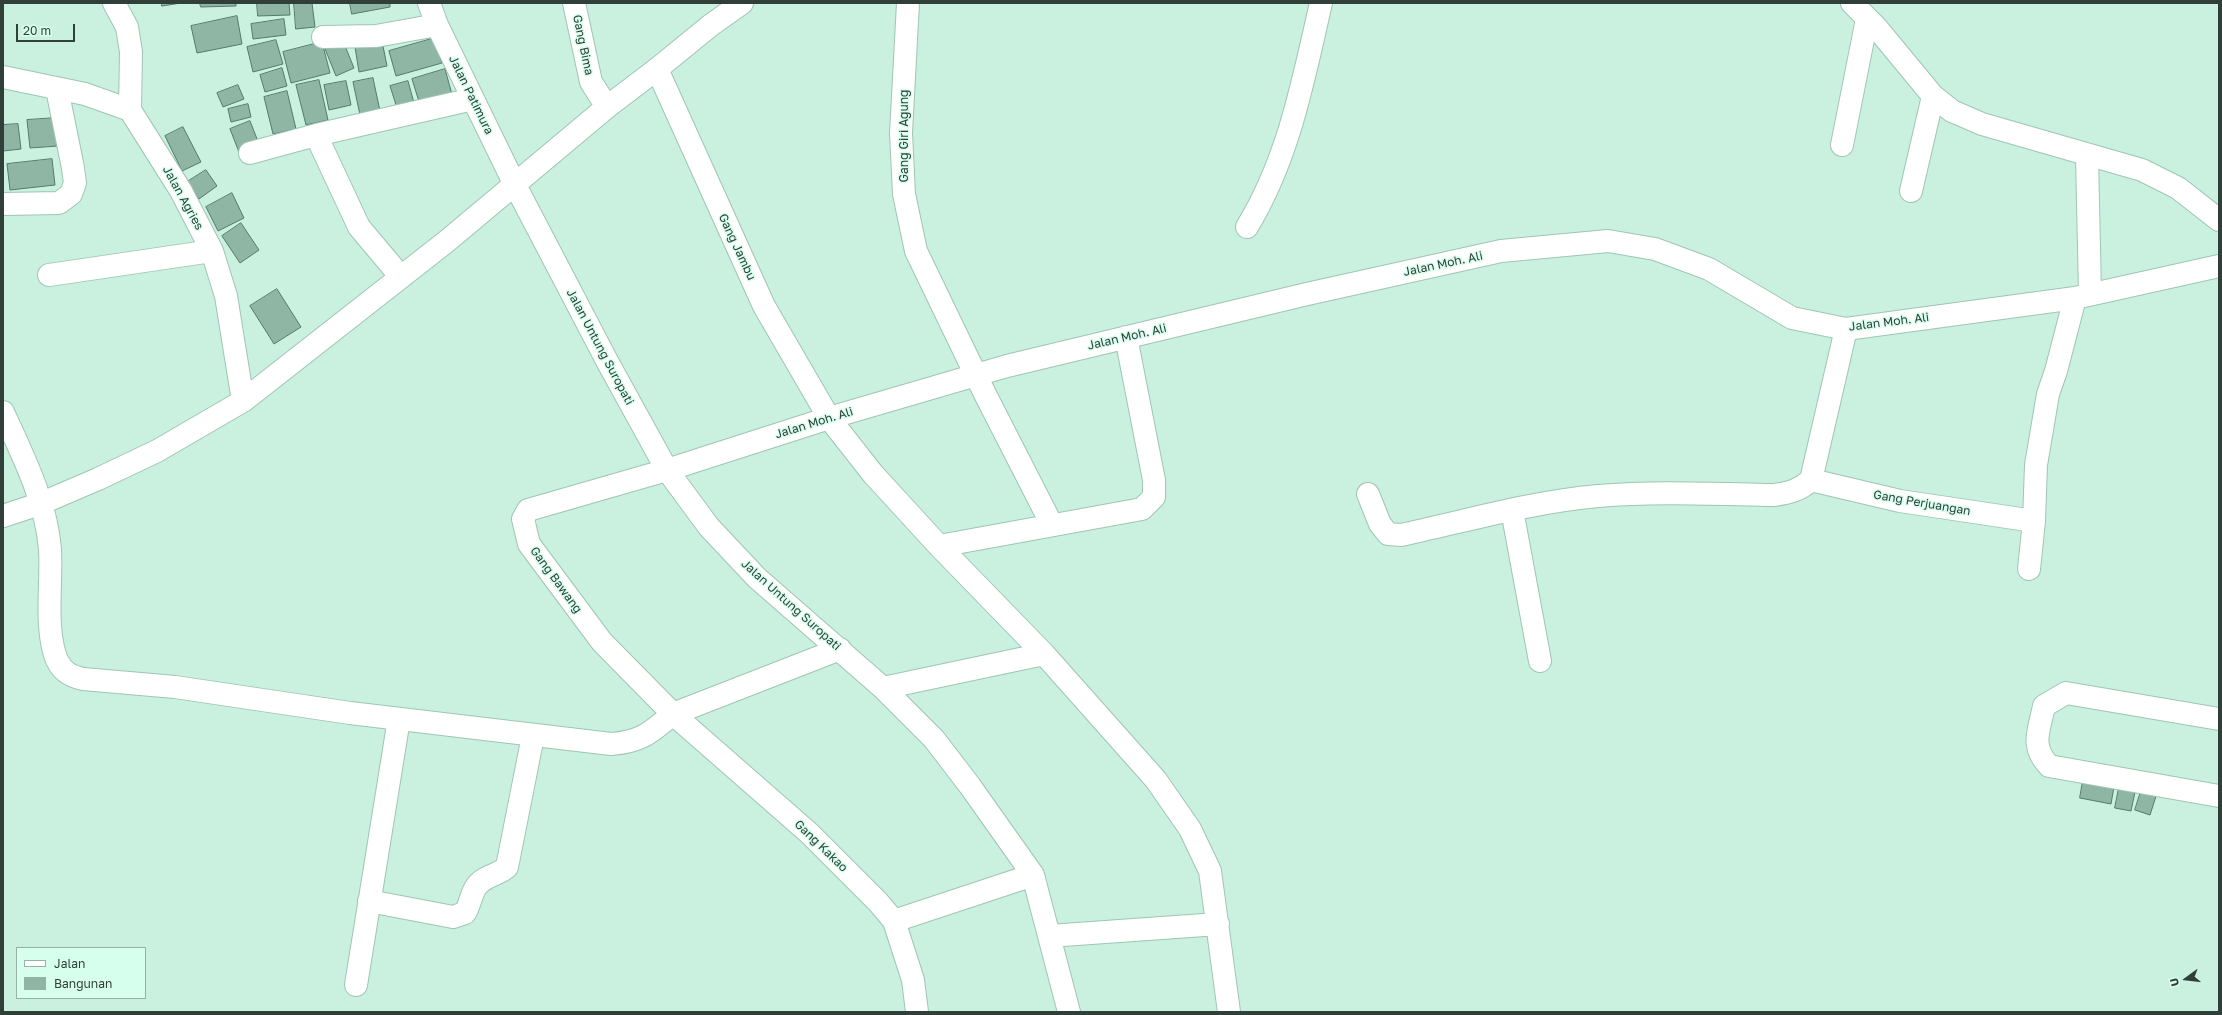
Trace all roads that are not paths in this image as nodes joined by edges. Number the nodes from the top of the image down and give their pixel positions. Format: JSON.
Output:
{"nodes":[{"id":1,"x":114,"y":3,"type":"edge"},
{"id":2,"x":429,"y":3,"type":"edge"},
{"id":3,"x":574,"y":3,"type":"edge"},
{"id":4,"x":742,"y":3,"type":"edge"},
{"id":5,"x":908,"y":3,"type":"edge"},
{"id":6,"x":1320,"y":3,"type":"edge"},
{"id":7,"x":1852,"y":3,"type":"edge"},
{"id":8,"x":1868,"y":19,"type":"junction"},
{"id":9,"x":437,"y":25,"type":"junction"},
{"id":10,"x":323,"y":37,"type":"dead end"},
{"id":11,"x":657,"y":69,"type":"junction"},
{"id":12,"x":3,"y":77,"type":"edge"},
{"id":13,"x":57,"y":88,"type":"junction"},
{"id":14,"x":1933,"y":96,"type":"junction"},
{"id":15,"x":473,"y":99,"type":"junction"},
{"id":16,"x":607,"y":107,"type":"junction"},
{"id":17,"x":130,"y":110,"type":"junction"},
{"id":18,"x":316,"y":135,"type":"junction"},
{"id":19,"x":1842,"y":144,"type":"dead end"},
{"id":20,"x":250,"y":153,"type":"dead end"},
{"id":21,"x":2087,"y":154,"type":"junction"},
{"id":22,"x":515,"y":185,"type":"junction"},
{"id":23,"x":1911,"y":192,"type":"dead end"},
{"id":24,"x":3,"y":204,"type":"edge"},
{"id":25,"x":2219,"y":220,"type":"edge"},
{"id":26,"x":1247,"y":227,"type":"dead end"},
{"id":27,"x":212,"y":251,"type":"junction"},
{"id":28,"x":2219,"y":266,"type":"edge"},
{"id":29,"x":49,"y":275,"type":"dead end"},
{"id":30,"x":401,"y":278,"type":"junction"},
{"id":31,"x":2082,"y":296,"type":"junction"},
{"id":32,"x":1846,"y":329,"type":"junction"},
{"id":33,"x":1126,"y":337,"type":"junction"},
{"id":34,"x":977,"y":375,"type":"junction"},
{"id":35,"x":243,"y":401,"type":"junction"},
{"id":36,"x":3,"y":412,"type":"edge"},
{"id":37,"x":829,"y":418,"type":"junction"},
{"id":38,"x":8,"y":431,"type":"edge"},
{"id":39,"x":667,"y":470,"type":"junction"},
{"id":40,"x":1811,"y":480,"type":"junction"},
{"id":41,"x":1368,"y":494,"type":"dead end"},
{"id":42,"x":42,"y":503,"type":"junction"},
{"id":43,"x":1512,"y":510,"type":"junction"},
{"id":44,"x":3,"y":516,"type":"edge"},
{"id":45,"x":2034,"y":521,"type":"junction"},
{"id":46,"x":1052,"y":525,"type":"junction"},
{"id":47,"x":939,"y":546,"type":"junction"},
{"id":48,"x":2029,"y":569,"type":"dead end"},
{"id":49,"x":840,"y":649,"type":"junction"},
{"id":50,"x":1044,"y":654,"type":"junction"},
{"id":51,"x":1540,"y":661,"type":"dead end"},
{"id":52,"x":883,"y":688,"type":"junction"},
{"id":53,"x":673,"y":714,"type":"junction"},
{"id":54,"x":399,"y":719,"type":"junction"},
{"id":55,"x":2219,"y":719,"type":"edge"},
{"id":56,"x":533,"y":736,"type":"junction"},
{"id":57,"x":2219,"y":796,"type":"edge"},
{"id":58,"x":1033,"y":875,"type":"junction"},
{"id":59,"x":369,"y":901,"type":"junction"},
{"id":60,"x":894,"y":921,"type":"junction"},
{"id":61,"x":1218,"y":924,"type":"junction"},
{"id":62,"x":1049,"y":936,"type":"junction"},
{"id":63,"x":356,"y":985,"type":"dead end"},
{"id":64,"x":917,"y":1012,"type":"edge"},
{"id":65,"x":1069,"y":1012,"type":"edge"},
{"id":66,"x":1229,"y":1012,"type":"edge"}],
"edges":[{"from":1,"to":17,"type":"street"},
{"from":2,"to":9,"type":"street","name":"Jalan Patimura"},
{"from":3,"to":16,"type":"street","name":"Gang Bima"},
{"from":4,"to":11,"type":"street"},
{"from":5,"to":34,"type":"street","name":"Gang Giri Agung"},
{"from":6,"to":26,"type":"street"},
{"from":7,"to":8,"type":"street"},
{"from":8,"to":14,"type":"street"},
{"from":8,"to":19,"type":"street"},
{"from":9,"to":10,"type":"street"},
{"from":9,"to":15,"type":"street","name":"Jalan Patimura"},
{"from":11,"to":16,"type":"street"},
{"from":11,"to":37,"type":"street","name":"Gang Jambu"},
{"from":12,"to":13,"type":"street"},
{"from":13,"to":17,"type":"street"},
{"from":13,"to":24,"type":"street"},
{"from":14,"to":21,"type":"street"},
{"from":14,"to":23,"type":"street"},
{"from":15,"to":18,"type":"street"},
{"from":15,"to":22,"type":"street","name":"Jalan Patimura"},
{"from":16,"to":22,"type":"street"},
{"from":17,"to":27,"type":"street","name":"Jalan Agries"},
{"from":18,"to":20,"type":"street"},
{"from":18,"to":30,"type":"street"},
{"from":21,"to":25,"type":"street"},
{"from":21,"to":31,"type":"street"},
{"from":22,"to":30,"type":"street"},
{"from":22,"to":39,"type":"street","name":"Jalan Untung Suropati"},
{"from":27,"to":29,"type":"street"},
{"from":27,"to":35,"type":"street","name":"Jalan Agries"},
{"from":28,"to":31,"type":"street","name":"Jalan Moh. Ali"},
{"from":30,"to":35,"type":"street"},
{"from":31,"to":32,"type":"street","name":"Jalan Moh. Ali"},
{"from":31,"to":45,"type":"street"},
{"from":32,"to":33,"type":"street","name":"Jalan Moh. Ali"},
{"from":32,"to":40,"type":"street"},
{"from":33,"to":34,"type":"street","name":"Jalan Moh. Ali"},
{"from":33,"to":46,"type":"street"},
{"from":34,"to":37,"type":"street","name":"Jalan Moh. Ali"},
{"from":34,"to":46,"type":"street","name":"Gang Giri Agung"},
{"from":35,"to":42,"type":"street"},
{"from":36,"to":38,"type":"street"},
{"from":37,"to":39,"type":"street","name":"Jalan Moh. Ali"},
{"from":37,"to":47,"type":"street","name":"Gang Jambu"},
{"from":38,"to":42,"type":"street"},
{"from":39,"to":49,"type":"street","name":"Jalan Untung Suropati"},
{"from":39,"to":53,"type":"street","name":"Gang Bawang"},
{"from":40,"to":43,"type":"street"},
{"from":40,"to":45,"type":"street","name":"Gang Perjuangan"},
{"from":41,"to":43,"type":"street"},
{"from":42,"to":44,"type":"street"},
{"from":42,"to":54,"type":"street"},
{"from":43,"to":51,"type":"street"},
{"from":45,"to":48,"type":"street"},
{"from":46,"to":47,"type":"street"},
{"from":47,"to":50,"type":"street","name":"Gang Jambu"},
{"from":49,"to":52,"type":"street","name":"Jalan Untung Suropati"},
{"from":49,"to":53,"type":"street"},
{"from":50,"to":52,"type":"street"},
{"from":50,"to":61,"type":"street","name":"Gang Jambu"},
{"from":52,"to":58,"type":"street","name":"Jalan Untung Suropati"},
{"from":53,"to":56,"type":"street"},
{"from":53,"to":60,"type":"street","name":"Gang Kakao"},
{"from":54,"to":56,"type":"street"},
{"from":54,"to":59,"type":"street"},
{"from":55,"to":57,"type":"street"},
{"from":56,"to":59,"type":"street"},
{"from":58,"to":60,"type":"street"},
{"from":58,"to":62,"type":"street","name":"Jalan Untung Suropati"},
{"from":59,"to":63,"type":"street"},
{"from":60,"to":64,"type":"street","name":"Gang Kakao"},
{"from":61,"to":62,"type":"street"},
{"from":61,"to":66,"type":"street","name":"Gang Jambu"},
{"from":62,"to":65,"type":"street","name":"Jalan Untung Suropati"}]}
